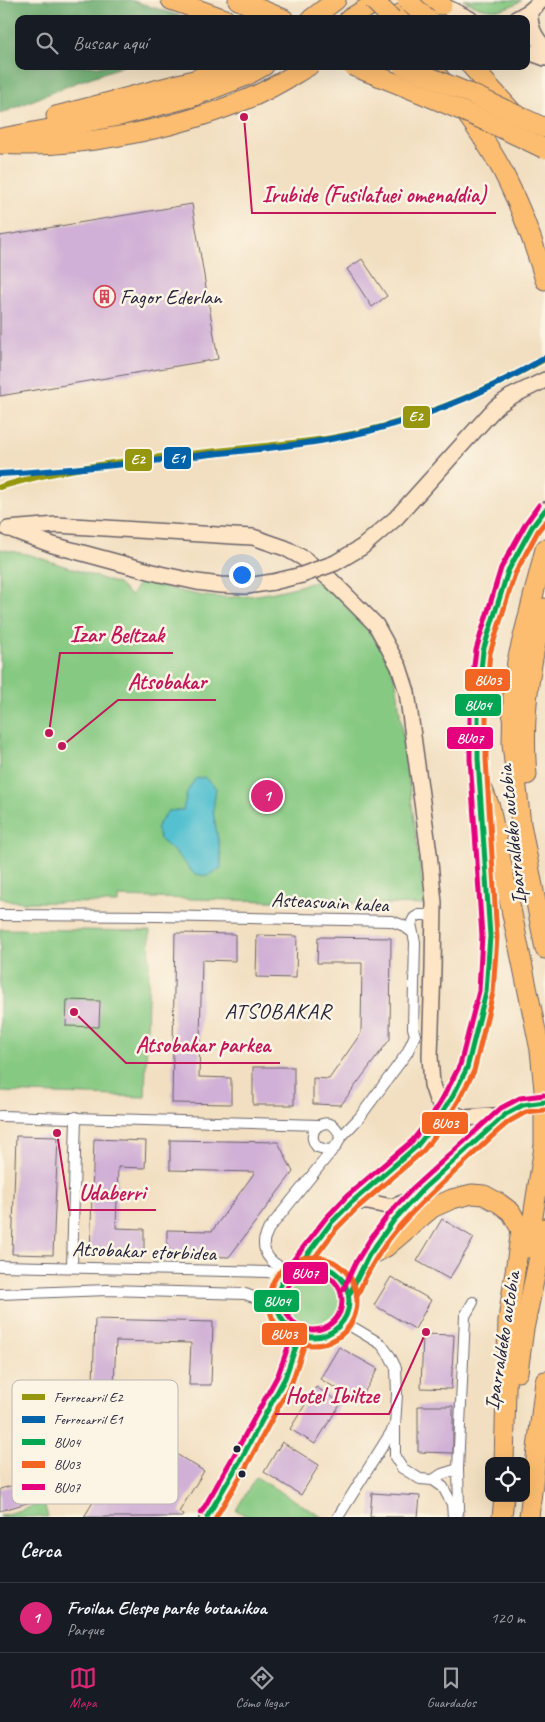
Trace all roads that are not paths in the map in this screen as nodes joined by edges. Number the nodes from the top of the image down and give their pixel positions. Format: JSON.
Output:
{"nodes":[{"id":1,"x":172,"y":0,"type":"edge"},
{"id":2,"x":238,"y":0,"type":"edge"},
{"id":3,"x":336,"y":0,"type":"edge"},
{"id":4,"x":348,"y":0,"type":"edge"},
{"id":5,"x":373,"y":0,"type":"edge"},
{"id":6,"x":380,"y":0,"type":"edge"},
{"id":7,"x":407,"y":0,"type":"edge"},
{"id":8,"x":542,"y":0,"type":"edge"},
{"id":9,"x":440,"y":2,"type":"edge"},
{"id":10,"x":530,"y":11,"type":"junction"},
{"id":11,"x":213,"y":15,"type":"edge"},
{"id":12,"x":274,"y":15,"type":"edge"},
{"id":13,"x":316,"y":15,"type":"edge"},
{"id":14,"x":327,"y":15,"type":"edge"},
{"id":15,"x":356,"y":15,"type":"edge"},
{"id":16,"x":388,"y":15,"type":"edge"},
{"id":17,"x":399,"y":15,"type":"edge"},
{"id":18,"x":423,"y":15,"type":"edge"},
{"id":19,"x":463,"y":15,"type":"edge"},
{"id":20,"x":523,"y":15,"type":"edge"},
{"id":21,"x":545,"y":48,"type":"edge"},
{"id":22,"x":530,"y":52,"type":"edge"},
{"id":23,"x":545,"y":58,"type":"edge"},
{"id":24,"x":218,"y":70,"type":"edge"},
{"id":25,"x":256,"y":70,"type":"edge"},
{"id":26,"x":303,"y":70,"type":"edge"},
{"id":27,"x":362,"y":70,"type":"edge"},
{"id":28,"x":413,"y":70,"type":"edge"},
{"id":29,"x":434,"y":70,"type":"edge"},
{"id":30,"x":475,"y":70,"type":"edge"},
{"id":31,"x":545,"y":128,"type":"edge"},
{"id":32,"x":0,"y":136,"type":"edge"},
{"id":33,"x":0,"y":144,"type":"edge"},
{"id":34,"x":545,"y":149,"type":"edge"},
{"id":35,"x":545,"y":155,"type":"edge"},
{"id":36,"x":545,"y":280,"type":"edge"},
{"id":37,"x":545,"y":380,"type":"edge"},
{"id":38,"x":545,"y":510,"type":"edge"},
{"id":39,"x":3,"y":532,"type":"edge"},
{"id":40,"x":545,"y":550,"type":"edge"},
{"id":41,"x":545,"y":608,"type":"edge"},
{"id":42,"x":479,"y":780,"type":"junction"},
{"id":43,"x":0,"y":915,"type":"edge"},
{"id":44,"x":434,"y":919,"type":"junction"},
{"id":45,"x":412,"y":932,"type":"junction"},
{"id":46,"x":545,"y":940,"type":"edge"},
{"id":47,"x":545,"y":950,"type":"edge"},
{"id":48,"x":432,"y":1032,"type":"junction"},
{"id":49,"x":415,"y":1035,"type":"junction"},
{"id":50,"x":545,"y":1102,"type":"edge"},
{"id":51,"x":506,"y":1115,"type":"junction"},
{"id":52,"x":0,"y":1116,"type":"edge"},
{"id":53,"x":76,"y":1117,"type":"junction"},
{"id":54,"x":357,"y":1120,"type":"junction"},
{"id":55,"x":320,"y":1125,"type":"junction"},
{"id":56,"x":336,"y":1126,"type":"junction"},
{"id":57,"x":340,"y":1138,"type":"junction"},
{"id":58,"x":335,"y":1148,"type":"junction"},
{"id":59,"x":544,"y":1148,"type":"edge"},
{"id":60,"x":412,"y":1199,"type":"junction"},
{"id":61,"x":352,"y":1202,"type":"junction"},
{"id":62,"x":545,"y":1228,"type":"edge"},
{"id":63,"x":366,"y":1258,"type":"junction"},
{"id":64,"x":0,"y":1266,"type":"edge"},
{"id":65,"x":72,"y":1268,"type":"junction"},
{"id":66,"x":291,"y":1273,"type":"junction"},
{"id":67,"x":350,"y":1293,"type":"junction"},
{"id":68,"x":0,"y":1294,"type":"edge"},
{"id":69,"x":473,"y":1302,"type":"dead end"},
{"id":70,"x":277,"y":1305,"type":"junction"},
{"id":71,"x":344,"y":1322,"type":"junction"},
{"id":72,"x":300,"y":1335,"type":"junction"},
{"id":73,"x":508,"y":1371,"type":"junction"},
{"id":74,"x":545,"y":1381,"type":"edge"},
{"id":75,"x":395,"y":1426,"type":"junction"},
{"id":76,"x":505,"y":1457,"type":"edge"},
{"id":77,"x":506,"y":1457,"type":"edge"},
{"id":78,"x":458,"y":1469,"type":"junction"},
{"id":79,"x":433,"y":1480,"type":"junction"},
{"id":80,"x":503,"y":1502,"type":"edge"},
{"id":81,"x":207,"y":1517,"type":"edge"},
{"id":82,"x":338,"y":1517,"type":"edge"},
{"id":83,"x":453,"y":1517,"type":"edge"},
{"id":84,"x":457,"y":1517,"type":"edge"},
{"id":85,"x":502,"y":1517,"type":"edge"},
{"id":86,"x":528,"y":1517,"type":"edge"}],
"edges":[{"from":1,"to":11,"type":"highway"},
{"from":2,"to":12,"type":"highway"},
{"from":3,"to":13,"type":"highway"},
{"from":4,"to":14,"type":"highway"},
{"from":5,"to":16,"type":"highway","bridge":true},
{"from":6,"to":15,"type":"highway"},
{"from":7,"to":18,"type":"highway","bridge":true},
{"from":8,"to":10,"type":"street"},
{"from":9,"to":17,"type":"highway"},
{"from":9,"to":19,"type":"street"},
{"from":10,"to":20,"type":"street"},
{"from":10,"to":21,"type":"street"},
{"from":22,"to":23,"type":"street"},
{"from":24,"to":32,"type":"highway"},
{"from":25,"to":32,"type":"highway"},
{"from":26,"to":33,"type":"highway"},
{"from":27,"to":34,"type":"highway","bridge":true},
{"from":28,"to":31,"type":"highway","bridge":true},
{"from":29,"to":36,"type":"highway"},
{"from":30,"to":35,"type":"highway"},
{"from":37,"to":39,"type":"street","bridge":true},
{"from":38,"to":42,"type":"street"},
{"from":39,"to":44,"type":"street"},
{"from":40,"to":47,"type":"highway"},
{"from":41,"to":46,"type":"highway","name":"Iparraldeko autobia"},
{"from":42,"to":59,"type":"highway","bridge":true},
{"from":42,"to":61,"type":"street","bridge":true},
{"from":43,"to":45,"type":"street","name":"Asteasuain kalea"},
{"from":44,"to":45,"type":"street"},
{"from":44,"to":48,"type":"street"},
{"from":45,"to":49,"type":"street","name":"Asteasuain kalea"},
{"from":48,"to":49,"type":"street"},
{"from":48,"to":51,"type":"street"},
{"from":49,"to":54,"type":"street"},
{"from":50,"to":51,"type":"street"},
{"from":51,"to":60,"type":"street"},
{"from":52,"to":53,"type":"street"},
{"from":53,"to":55,"type":"street"},
{"from":53,"to":65,"type":"street"},
{"from":54,"to":56,"type":"street"},
{"from":54,"to":57,"type":"street"},
{"from":55,"to":56,"type":"street"},
{"from":55,"to":58,"type":"street"},
{"from":56,"to":57,"type":"street"},
{"from":57,"to":58,"type":"street"},
{"from":58,"to":66,"type":"street"},
{"from":59,"to":73,"type":"highway"},
{"from":60,"to":61,"type":"street"},
{"from":60,"to":63,"type":"street"},
{"from":61,"to":66,"type":"street"},
{"from":62,"to":77,"type":"highway","name":"Iparraldeko autobia"},
{"from":63,"to":67,"type":"street"},
{"from":63,"to":73,"type":"highway"},
{"from":64,"to":65,"type":"street","name":"Atsobakar etorbidea"},
{"from":65,"to":66,"type":"street","name":"Atsobakar etorbidea"},
{"from":66,"to":67,"type":"street"},
{"from":66,"to":70,"type":"street"},
{"from":67,"to":71,"type":"street"},
{"from":68,"to":70,"type":"street","name":"Atsobakar etorbidea"},
{"from":69,"to":78,"type":"street"},
{"from":70,"to":72,"type":"street"},
{"from":71,"to":72,"type":"street"},
{"from":71,"to":75,"type":"street"},
{"from":72,"to":81,"type":"street"},
{"from":73,"to":76,"type":"highway"},
{"from":74,"to":86,"type":"highway"},
{"from":75,"to":79,"type":"street"},
{"from":75,"to":82,"type":"street"},
{"from":78,"to":79,"type":"street"},
{"from":78,"to":84,"type":"street"},
{"from":79,"to":83,"type":"street"},
{"from":80,"to":85,"type":"highway"}]}
